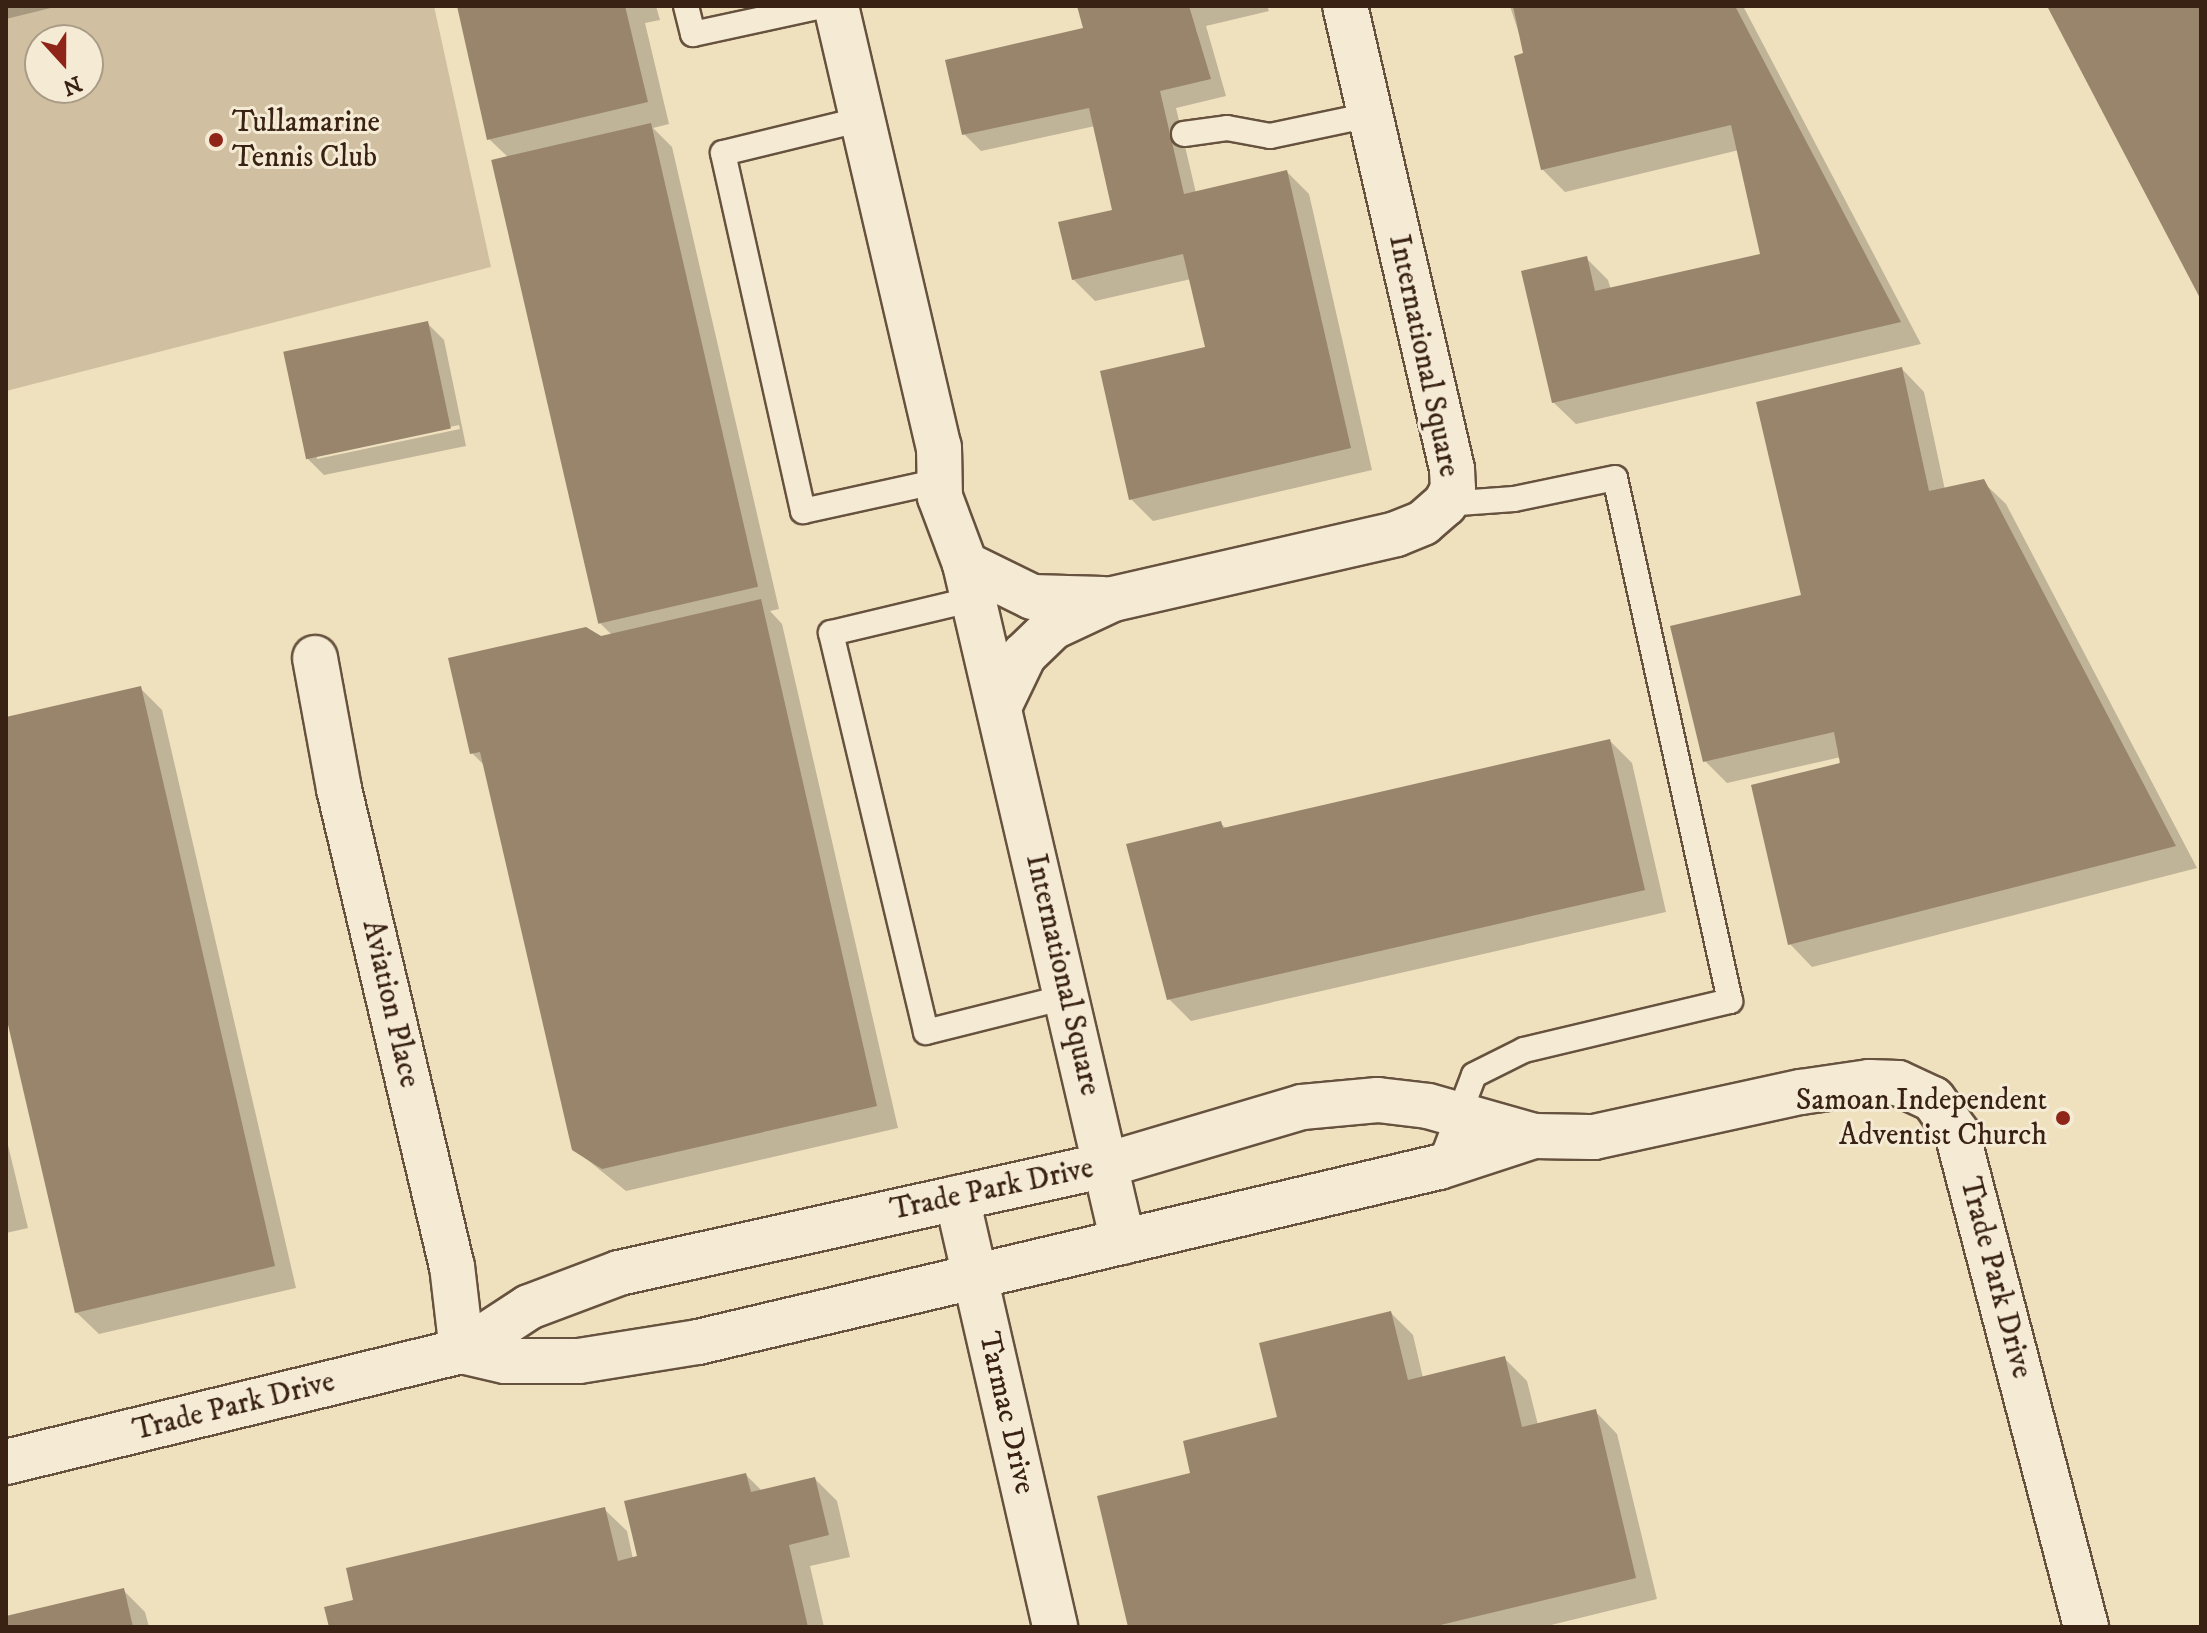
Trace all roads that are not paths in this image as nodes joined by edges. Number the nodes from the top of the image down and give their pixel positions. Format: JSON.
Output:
{"nodes":[{"id":1,"x":686,"y":6,"type":"edge"},
{"id":2,"x":835,"y":6,"type":"edge"},
{"id":3,"x":1345,"y":6,"type":"edge"},
{"id":4,"x":1370,"y":115,"type":"junction"},
{"id":5,"x":863,"y":119,"type":"junction"},
{"id":6,"x":1184,"y":134,"type":"dead end"},
{"id":7,"x":940,"y":481,"type":"junction"},
{"id":8,"x":1445,"y":504,"type":"junction"},
{"id":9,"x":969,"y":581,"type":"junction"},
{"id":10,"x":1113,"y":599,"type":"junction"},
{"id":11,"x":315,"y":658,"type":"dead end"},
{"id":12,"x":999,"y":707,"type":"junction"},
{"id":13,"x":1069,"y":996,"type":"junction"},
{"id":14,"x":1459,"y":1116,"type":"junction"},
{"id":15,"x":1534,"y":1136,"type":"junction"},
{"id":16,"x":1106,"y":1165,"type":"junction"},
{"id":17,"x":1439,"y":1167,"type":"junction"},
{"id":18,"x":957,"y":1198,"type":"junction"},
{"id":19,"x":1123,"y":1242,"type":"junction"},
{"id":20,"x":975,"y":1278,"type":"junction"},
{"id":21,"x":462,"y":1351,"type":"junction"},
{"id":22,"x":6,"y":1462,"type":"edge"},
{"id":23,"x":1055,"y":1627,"type":"edge"},
{"id":24,"x":2086,"y":1627,"type":"edge"}],
"edges":[{"from":1,"to":2,"type":"lane"},
{"from":2,"to":5,"type":"street","name":"International Square"},
{"from":3,"to":4,"type":"street","name":"International Square"},
{"from":4,"to":6,"type":"lane"},
{"from":4,"to":8,"type":"street","name":"International Square"},
{"from":5,"to":7,"type":"street","name":"International Square"},
{"from":5,"to":7,"type":"lane"},
{"from":7,"to":9,"type":"street","name":"International Square"},
{"from":8,"to":10,"type":"street","name":"International Square"},
{"from":8,"to":14,"type":"lane"},
{"from":9,"to":10,"type":"street","name":"International Square"},
{"from":9,"to":12,"type":"street","name":"International Square"},
{"from":9,"to":13,"type":"lane"},
{"from":10,"to":12,"type":"street","name":"International Square"},
{"from":11,"to":21,"type":"street","name":"Aviation Place"},
{"from":12,"to":13,"type":"street","name":"International Square"},
{"from":13,"to":16,"type":"street","name":"International Square"},
{"from":14,"to":15,"type":"street","name":"Trade Park Drive"},
{"from":14,"to":16,"type":"street","name":"Trade Park Drive"},
{"from":14,"to":17,"type":"lane"},
{"from":15,"to":17,"type":"street","name":"Trade Park Drive"},
{"from":15,"to":24,"type":"street","name":"Trade Park Drive"},
{"from":16,"to":18,"type":"street","name":"Trade Park Drive"},
{"from":16,"to":19,"type":"street","name":"International Square"},
{"from":17,"to":19,"type":"street","name":"Trade Park Drive"},
{"from":18,"to":20,"type":"street","name":"Tarmac Drive"},
{"from":18,"to":21,"type":"street","name":"Trade Park Drive"},
{"from":19,"to":20,"type":"street","name":"Trade Park Drive"},
{"from":20,"to":21,"type":"street","name":"Trade Park Drive"},
{"from":20,"to":23,"type":"street","name":"Tarmac Drive"},
{"from":21,"to":22,"type":"street","name":"Trade Park Drive"}]}
